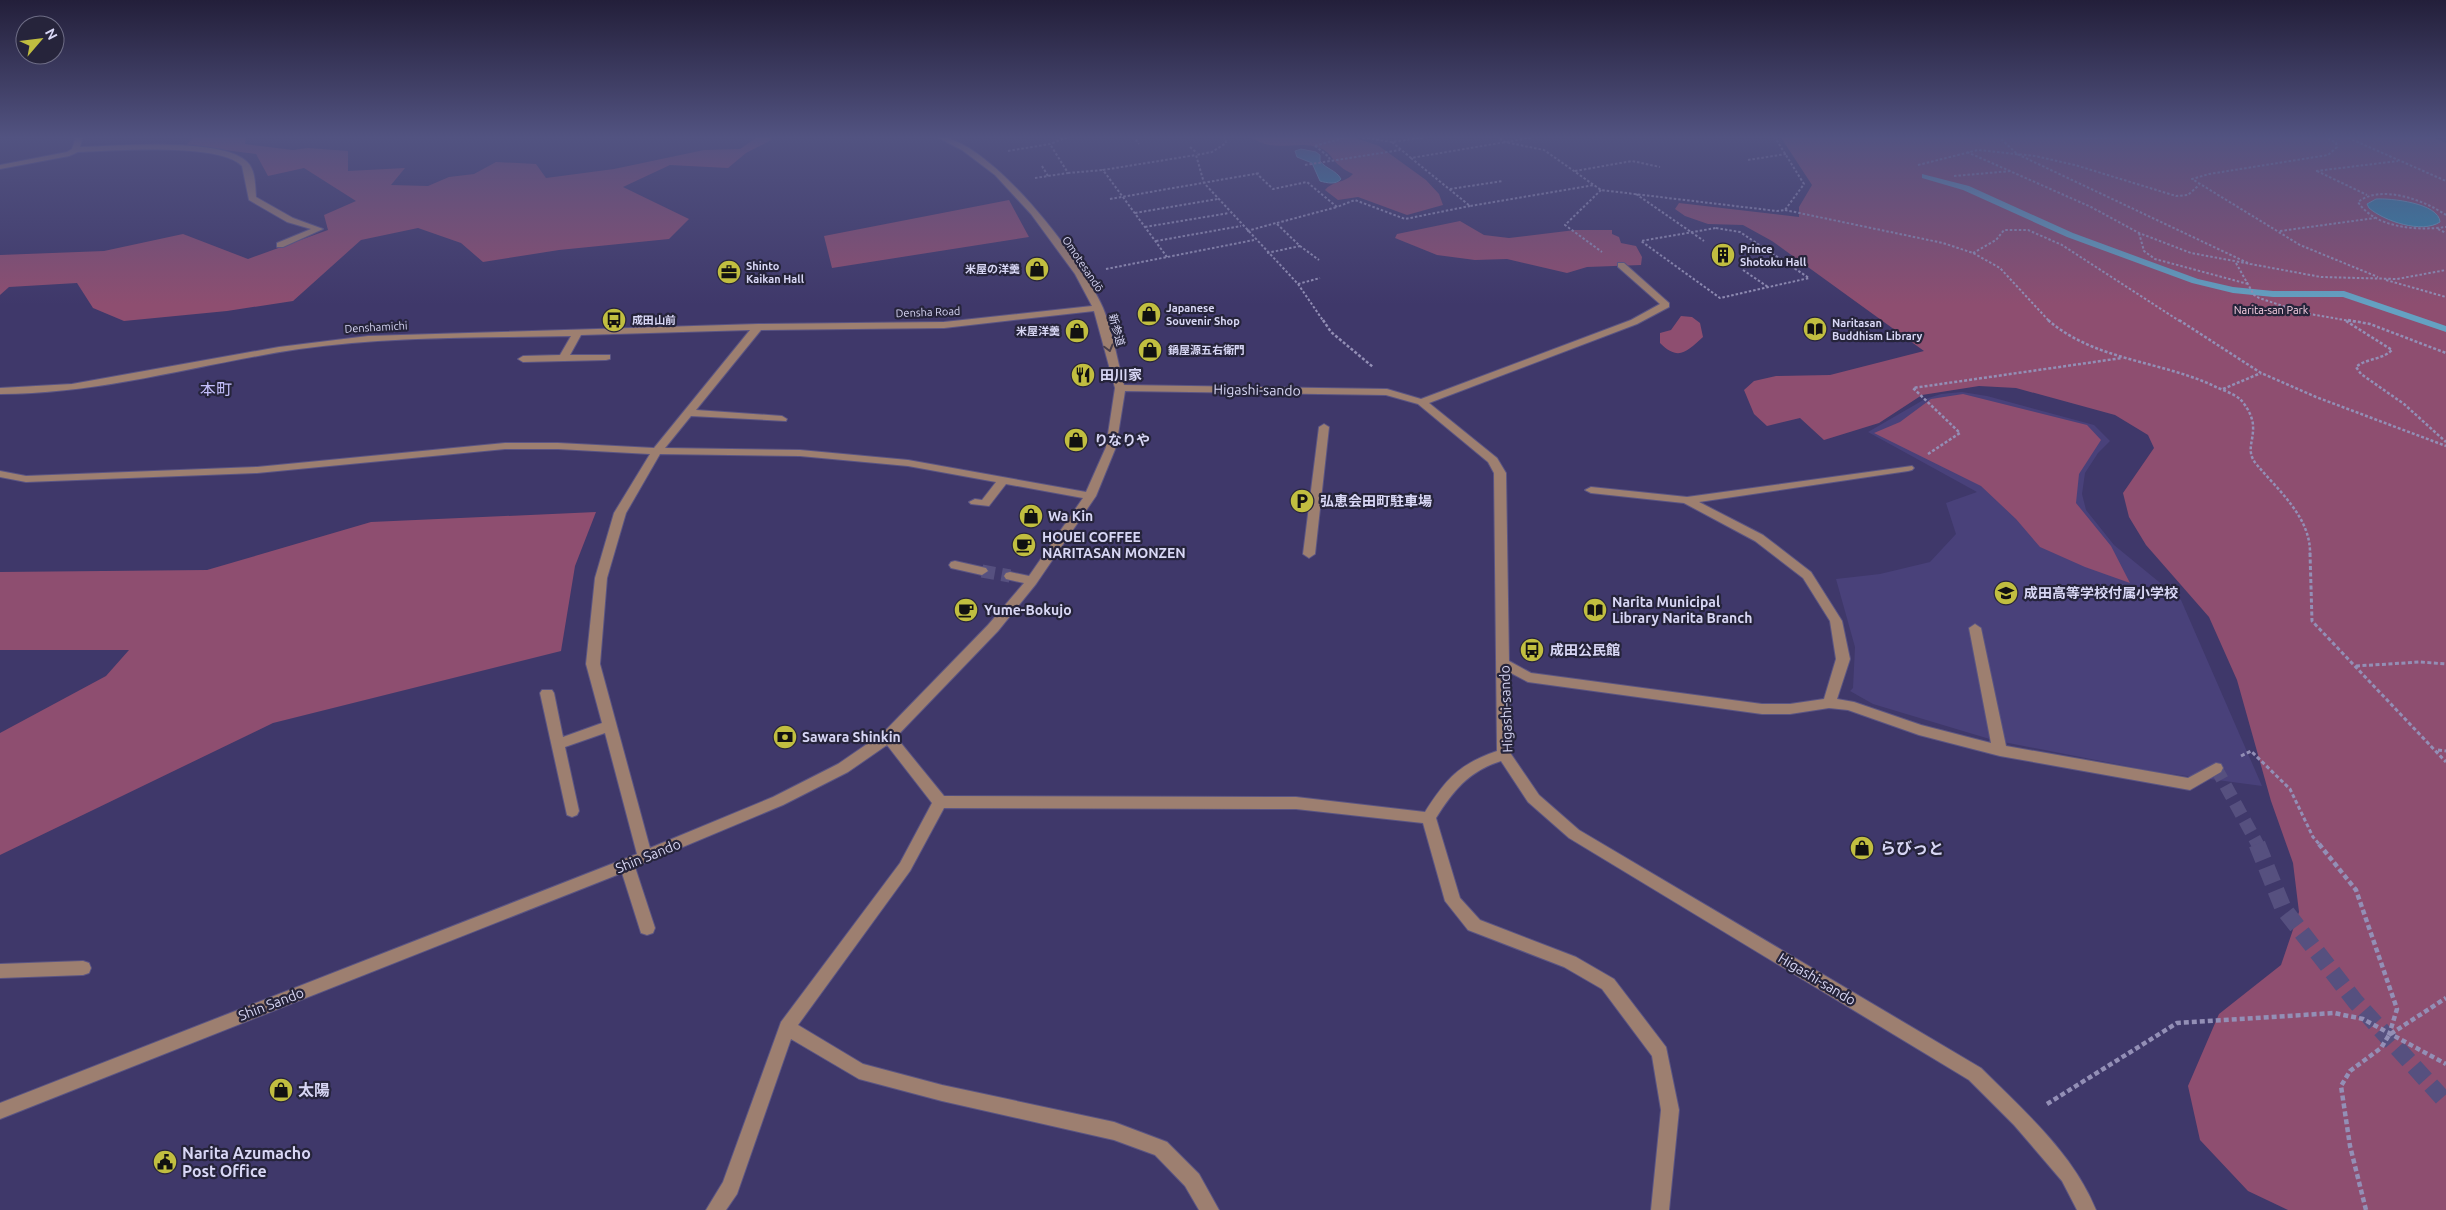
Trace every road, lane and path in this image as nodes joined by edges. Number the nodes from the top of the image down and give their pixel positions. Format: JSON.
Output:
{"nodes":[{"id":1,"x":251,"y":192,"type":"edge"},
{"id":2,"x":1017,"y":192,"type":"edge"},
{"id":3,"x":1119,"y":192,"type":"edge"},
{"id":4,"x":1149,"y":192,"type":"edge"},
{"id":5,"x":1212,"y":192,"type":"edge"},
{"id":6,"x":1321,"y":192,"type":"edge"},
{"id":7,"x":1454,"y":192,"type":"edge"},
{"id":8,"x":1551,"y":192,"type":"edge"},
{"id":9,"x":1598,"y":192,"type":"edge"},
{"id":10,"x":1623,"y":192,"type":"edge"},
{"id":11,"x":1798,"y":192,"type":"edge"},
{"id":12,"x":2059,"y":192,"type":"edge"},
{"id":13,"x":2099,"y":192,"type":"edge"},
{"id":14,"x":2164,"y":192,"type":"edge"},
{"id":15,"x":2191,"y":192,"type":"edge"},
{"id":16,"x":2212,"y":192,"type":"edge"},
{"id":17,"x":2361,"y":192,"type":"edge"},
{"id":18,"x":1636,"y":194,"type":"junction"},
{"id":19,"x":2368,"y":196,"type":"junction"},
{"id":20,"x":1122,"y":197,"type":"junction"},
{"id":21,"x":1110,"y":199,"type":"dead end"},
{"id":22,"x":1218,"y":199,"type":"junction"},
{"id":23,"x":1337,"y":206,"type":"junction"},
{"id":24,"x":1470,"y":206,"type":"junction"},
{"id":25,"x":1786,"y":210,"type":"junction"},
{"id":26,"x":1230,"y":212,"type":"junction"},
{"id":27,"x":1135,"y":214,"type":"junction"},
{"id":28,"x":2446,"y":215,"type":"edge"},
{"id":29,"x":2376,"y":218,"type":"junction"},
{"id":30,"x":1276,"y":223,"type":"junction"},
{"id":31,"x":1242,"y":226,"type":"junction"},
{"id":32,"x":1145,"y":227,"type":"junction"},
{"id":33,"x":2446,"y":227,"type":"edge"},
{"id":34,"x":2438,"y":229,"type":"junction"},
{"id":35,"x":1247,"y":230,"type":"junction"},
{"id":36,"x":1690,"y":232,"type":"junction"},
{"id":37,"x":2139,"y":232,"type":"junction"},
{"id":38,"x":2279,"y":232,"type":"junction"},
{"id":39,"x":2446,"y":233,"type":"edge"},
{"id":40,"x":1255,"y":239,"type":"junction"},
{"id":41,"x":1156,"y":241,"type":"junction"},
{"id":42,"x":1704,"y":241,"type":"dead end"},
{"id":43,"x":280,"y":245,"type":"dead end"},
{"id":44,"x":1300,"y":246,"type":"junction"},
{"id":45,"x":1267,"y":253,"type":"junction"},
{"id":46,"x":1973,"y":253,"type":"junction"},
{"id":47,"x":1167,"y":257,"type":"junction"},
{"id":48,"x":1319,"y":260,"type":"dead end"},
{"id":49,"x":2236,"y":263,"type":"junction"},
{"id":50,"x":1620,"y":265,"type":"joint"},
{"id":51,"x":2258,"y":267,"type":"junction"},
{"id":52,"x":1743,"y":270,"type":"dead end"},
{"id":53,"x":2446,"y":270,"type":"edge"},
{"id":54,"x":1078,"y":274,"type":"junction"},
{"id":55,"x":1320,"y":278,"type":"dead end"},
{"id":56,"x":2382,"y":278,"type":"junction"},
{"id":57,"x":1298,"y":284,"type":"junction"},
{"id":58,"x":2248,"y":284,"type":"junction"},
{"id":59,"x":1768,"y":287,"type":"junction"},
{"id":60,"x":2446,"y":297,"type":"edge"},
{"id":61,"x":1098,"y":308,"type":"junction"},
{"id":62,"x":2344,"y":320,"type":"junction"},
{"id":63,"x":758,"y":327,"type":"junction"},
{"id":64,"x":578,"y":332,"type":"junction"},
{"id":65,"x":2446,"y":353,"type":"edge"},
{"id":66,"x":606,"y":357,"type":"dead end"},
{"id":67,"x":563,"y":358,"type":"junction"},
{"id":68,"x":2123,"y":358,"type":"junction"},
{"id":69,"x":522,"y":359,"type":"dead end"},
{"id":70,"x":2261,"y":373,"type":"junction"},
{"id":71,"x":1120,"y":388,"type":"junction"},
{"id":72,"x":2223,"y":388,"type":"junction"},
{"id":73,"x":0,"y":391,"type":"edge"},
{"id":74,"x":1387,"y":392,"type":"junction"},
{"id":75,"x":1422,"y":402,"type":"junction"},
{"id":76,"x":687,"y":413,"type":"junction"},
{"id":77,"x":782,"y":419,"type":"dead end"},
{"id":78,"x":1324,"y":427,"type":"dead end"},
{"id":79,"x":2446,"y":442,"type":"edge"},
{"id":80,"x":2446,"y":446,"type":"edge"},
{"id":81,"x":657,"y":451,"type":"junction"},
{"id":82,"x":1908,"y":468,"type":"joint"},
{"id":83,"x":0,"y":474,"type":"edge"},
{"id":84,"x":1003,"y":480,"type":"junction"},
{"id":85,"x":1591,"y":490,"type":"dead end"},
{"id":86,"x":1090,"y":496,"type":"junction"},
{"id":87,"x":1687,"y":500,"type":"junction"},
{"id":88,"x":974,"y":502,"type":"dead end"},
{"id":89,"x":1309,"y":554,"type":"dead end"},
{"id":90,"x":955,"y":565,"type":"dead end"},
{"id":91,"x":982,"y":571,"type":"tunnel mouth"},
{"id":92,"x":1010,"y":576,"type":"tunnel mouth"},
{"id":93,"x":1032,"y":581,"type":"junction"},
{"id":94,"x":1975,"y":628,"type":"dead end"},
{"id":95,"x":1505,"y":664,"type":"junction"},
{"id":96,"x":2446,"y":664,"type":"edge"},
{"id":97,"x":2355,"y":666,"type":"junction"},
{"id":98,"x":547,"y":693,"type":"dead end"},
{"id":99,"x":1829,"y":703,"type":"junction"},
{"id":100,"x":610,"y":726,"type":"junction"},
{"id":101,"x":888,"y":737,"type":"junction"},
{"id":102,"x":558,"y":744,"type":"junction"},
{"id":103,"x":2438,"y":750,"type":"junction"},
{"id":104,"x":2000,"y":751,"type":"junction"},
{"id":105,"x":2446,"y":752,"type":"edge"},
{"id":106,"x":1504,"y":754,"type":"junction"},
{"id":107,"x":2446,"y":762,"type":"edge"},
{"id":108,"x":2216,"y":768,"type":"joint"},
{"id":109,"x":940,"y":802,"type":"junction"},
{"id":110,"x":572,"y":811,"type":"dead end"},
{"id":111,"x":1429,"y":818,"type":"junction"},
{"id":112,"x":645,"y":857,"type":"junction"},
{"id":113,"x":626,"y":865,"type":"junction"},
{"id":114,"x":647,"y":928,"type":"dead end"},
{"id":115,"x":83,"y":968,"type":"dead end"},
{"id":116,"x":0,"y":971,"type":"edge"},
{"id":117,"x":2446,"y":998,"type":"edge"},
{"id":118,"x":787,"y":1027,"type":"junction"},
{"id":119,"x":2389,"y":1034,"type":"junction"},
{"id":120,"x":2446,"y":1064,"type":"edge"},
{"id":121,"x":2038,"y":1110,"type":"dead end"},
{"id":122,"x":0,"y":1111,"type":"edge"},
{"id":123,"x":715,"y":1210,"type":"edge"},
{"id":124,"x":1210,"y":1210,"type":"edge"},
{"id":125,"x":1660,"y":1210,"type":"edge"},
{"id":126,"x":2087,"y":1210,"type":"edge"},
{"id":127,"x":2366,"y":1210,"type":"edge"}],
"edges":[{"from":1,"to":43,"type":"street"},
{"from":2,"to":54,"type":"street","name":"Omotesandō"},
{"from":3,"to":20,"type":"path"},
{"from":4,"to":20,"type":"path"},
{"from":5,"to":22,"type":"path"},
{"from":6,"to":23,"type":"path"},
{"from":7,"to":24,"type":"path"},
{"from":8,"to":24,"type":"path"},
{"from":9,"to":50,"type":"path"},
{"from":10,"to":18,"type":"path"},
{"from":11,"to":25,"type":"path"},
{"from":12,"to":37,"type":"path"},
{"from":13,"to":51,"type":"path"},
{"from":14,"to":15,"type":"path"},
{"from":16,"to":38,"type":"path"},
{"from":17,"to":19,"type":"path"},
{"from":18,"to":25,"type":"path"},
{"from":18,"to":36,"type":"path"},
{"from":19,"to":28,"type":"path"},
{"from":19,"to":29,"type":"path"},
{"from":20,"to":21,"type":"path"},
{"from":20,"to":27,"type":"path"},
{"from":22,"to":26,"type":"path"},
{"from":22,"to":27,"type":"path"},
{"from":23,"to":24,"type":"path"},
{"from":23,"to":30,"type":"path"},
{"from":25,"to":46,"type":"path"},
{"from":26,"to":31,"type":"path"},
{"from":26,"to":32,"type":"path"},
{"from":27,"to":32,"type":"path"},
{"from":29,"to":34,"type":"path"},
{"from":29,"to":38,"type":"path"},
{"from":30,"to":35,"type":"path"},
{"from":30,"to":44,"type":"path"},
{"from":31,"to":35,"type":"path"},
{"from":31,"to":41,"type":"path"},
{"from":32,"to":41,"type":"path"},
{"from":33,"to":34,"type":"path"},
{"from":34,"to":39,"type":"path"},
{"from":35,"to":40,"type":"path"},
{"from":36,"to":42,"type":"path"},
{"from":36,"to":59,"type":"path"},
{"from":36,"to":59,"type":"path"},
{"from":37,"to":49,"type":"path"},
{"from":37,"to":58,"type":"path"},
{"from":38,"to":56,"type":"path"},
{"from":40,"to":45,"type":"path"},
{"from":40,"to":47,"type":"path"},
{"from":41,"to":47,"type":"path"},
{"from":44,"to":45,"type":"path"},
{"from":44,"to":48,"type":"path"},
{"from":45,"to":57,"type":"path"},
{"from":46,"to":68,"type":"path"},
{"from":46,"to":70,"type":"path"},
{"from":47,"to":54,"type":"path"},
{"from":49,"to":51,"type":"path"},
{"from":49,"to":58,"type":"path"},
{"from":50,"to":75,"type":"street"},
{"from":51,"to":56,"type":"path"},
{"from":52,"to":59,"type":"path"},
{"from":53,"to":56,"type":"path"},
{"from":54,"to":61,"type":"street","name":"Omotesandō"},
{"from":55,"to":57,"type":"path"},
{"from":56,"to":60,"type":"path"},
{"from":57,"to":74,"type":"path"},
{"from":58,"to":62,"type":"path"},
{"from":61,"to":63,"type":"street","name":"Densha Road"},
{"from":61,"to":71,"type":"street","name":"新参道","one_way":true},
{"from":62,"to":65,"type":"path"},
{"from":62,"to":79,"type":"path"},
{"from":63,"to":64,"type":"street","name":"Denshamichi"},
{"from":63,"to":76,"type":"street"},
{"from":64,"to":67,"type":"street"},
{"from":64,"to":73,"type":"street","name":"Denshamichi"},
{"from":66,"to":67,"type":"street"},
{"from":67,"to":69,"type":"street"},
{"from":68,"to":72,"type":"path"},
{"from":68,"to":82,"type":"path"},
{"from":70,"to":72,"type":"path"},
{"from":70,"to":80,"type":"path"},
{"from":71,"to":74,"type":"street","name":"Higashi-sando"},
{"from":71,"to":86,"type":"street","name":"Shin Sando"},
{"from":72,"to":97,"type":"path"},
{"from":74,"to":75,"type":"street","name":"Higashi-sando"},
{"from":75,"to":95,"type":"street","name":"Higashi-sando"},
{"from":76,"to":77,"type":"street"},
{"from":76,"to":81,"type":"street"},
{"from":78,"to":89,"type":"street"},
{"from":81,"to":83,"type":"street"},
{"from":81,"to":84,"type":"street"},
{"from":81,"to":100,"type":"street"},
{"from":82,"to":87,"type":"street"},
{"from":84,"to":86,"type":"street"},
{"from":84,"to":88,"type":"street"},
{"from":85,"to":87,"type":"street"},
{"from":86,"to":93,"type":"street","name":"Shin Sando"},
{"from":87,"to":99,"type":"street"},
{"from":90,"to":91,"type":"street"},
{"from":92,"to":93,"type":"street"},
{"from":93,"to":101,"type":"street","name":"Shin Sando"},
{"from":94,"to":104,"type":"street"},
{"from":95,"to":99,"type":"street"},
{"from":95,"to":106,"type":"street","name":"Higashi-sando"},
{"from":96,"to":97,"type":"path"},
{"from":97,"to":103,"type":"path"},
{"from":98,"to":102,"type":"street"},
{"from":99,"to":104,"type":"street"},
{"from":100,"to":102,"type":"street"},
{"from":100,"to":112,"type":"street"},
{"from":101,"to":109,"type":"street"},
{"from":101,"to":112,"type":"street","name":"Shin Sando"},
{"from":102,"to":110,"type":"street"},
{"from":103,"to":105,"type":"path"},
{"from":103,"to":107,"type":"path"},
{"from":104,"to":108,"type":"street"},
{"from":106,"to":111,"type":"street"},
{"from":106,"to":126,"type":"street","name":"Higashi-sando"},
{"from":108,"to":119,"type":"path"},
{"from":109,"to":111,"type":"street"},
{"from":109,"to":118,"type":"street"},
{"from":111,"to":125,"type":"street"},
{"from":112,"to":113,"type":"street","name":"Shin Sando"},
{"from":113,"to":114,"type":"street"},
{"from":113,"to":122,"type":"street","name":"Shin Sando"},
{"from":115,"to":116,"type":"street"},
{"from":117,"to":119,"type":"path"},
{"from":118,"to":123,"type":"street"},
{"from":118,"to":124,"type":"street"},
{"from":119,"to":120,"type":"path"},
{"from":119,"to":121,"type":"path"},
{"from":119,"to":127,"type":"path"}]}
